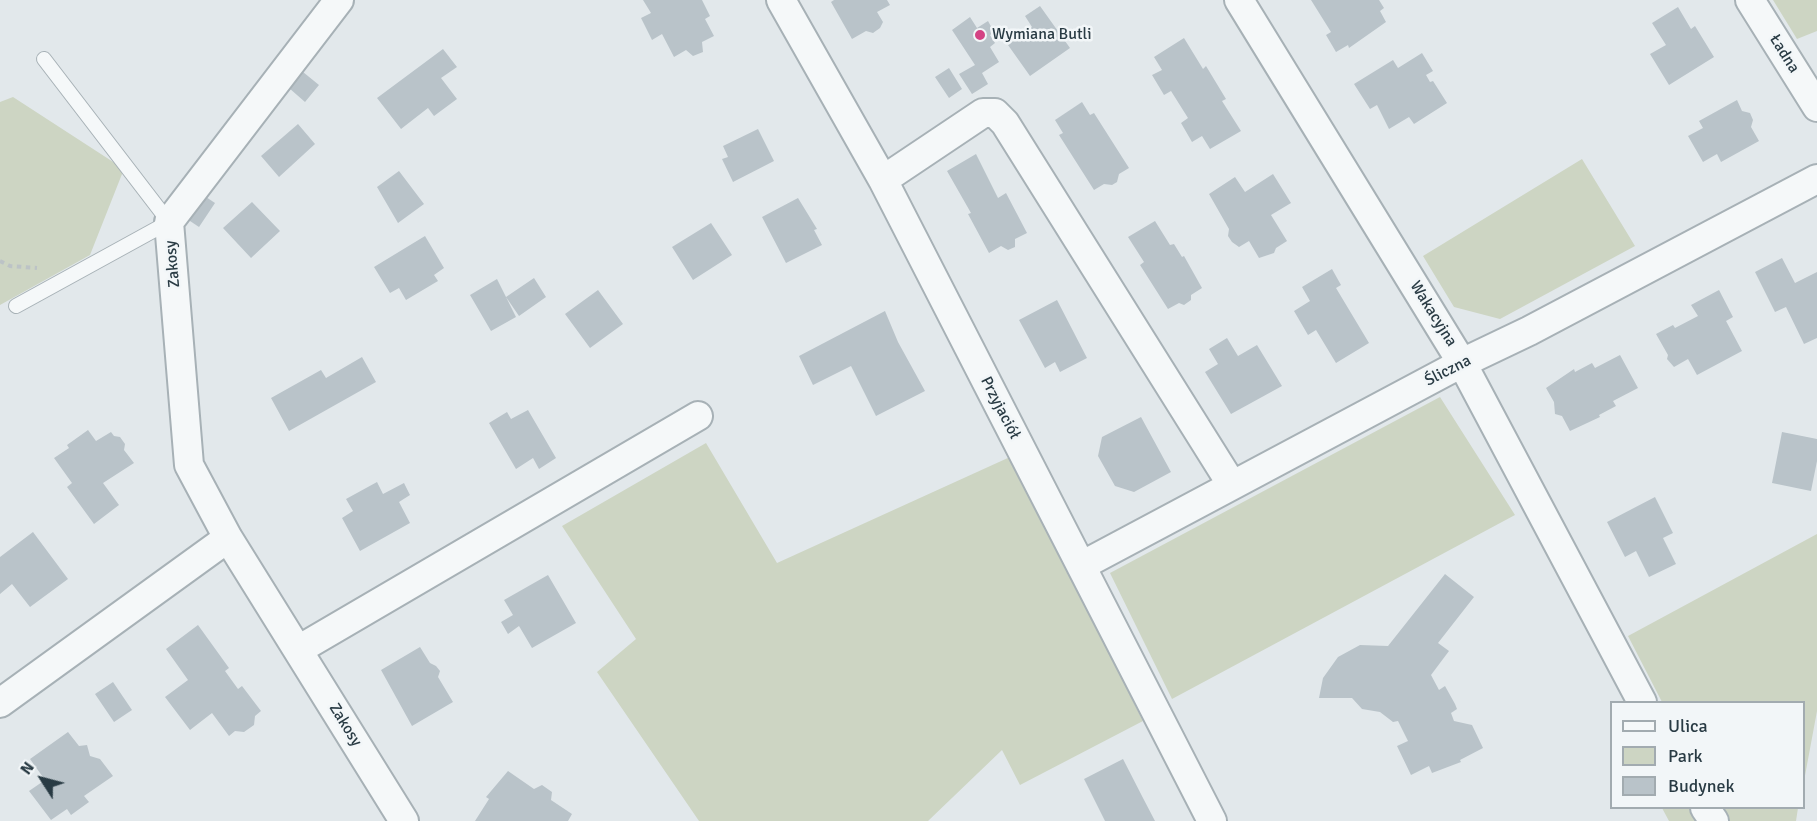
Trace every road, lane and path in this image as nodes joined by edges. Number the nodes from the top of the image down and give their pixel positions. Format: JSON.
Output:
{"nodes":[{"id":1,"x":339,"y":0,"type":"edge"},
{"id":2,"x":782,"y":0,"type":"edge"},
{"id":3,"x":1239,"y":0,"type":"edge"},
{"id":4,"x":1750,"y":0,"type":"edge"},
{"id":5,"x":44,"y":59,"type":"dead end"},
{"id":6,"x":1817,"y":107,"type":"edge"},
{"id":7,"x":1817,"y":179,"type":"edge"},
{"id":8,"x":883,"y":180,"type":"junction"},
{"id":9,"x":170,"y":222,"type":"junction"},
{"id":10,"x":16,"y":306,"type":"dead end"},
{"id":11,"x":1462,"y":363,"type":"junction"},
{"id":12,"x":698,"y":416,"type":"dead end"},
{"id":13,"x":1232,"y":485,"type":"junction"},
{"id":14,"x":228,"y":538,"type":"junction"},
{"id":15,"x":1081,"y":566,"type":"junction"},
{"id":16,"x":298,"y":650,"type":"junction"},
{"id":17,"x":1641,"y":701,"type":"edge"},
{"id":18,"x":0,"y":703,"type":"edge"},
{"id":19,"x":404,"y":821,"type":"edge"},
{"id":20,"x":1212,"y":821,"type":"edge"}],
"edges":[{"from":1,"to":9,"type":"street","name":"Zakosy"},
{"from":2,"to":8,"type":"street","name":"Przyjaciół"},
{"from":3,"to":11,"type":"street","name":"Wakacyjna"},
{"from":4,"to":6,"type":"street","name":"Ładna"},
{"from":5,"to":9,"type":"lane"},
{"from":7,"to":11,"type":"street","name":"Śliczna"},
{"from":8,"to":13,"type":"street"},
{"from":8,"to":15,"type":"street","name":"Przyjaciół"},
{"from":9,"to":10,"type":"lane"},
{"from":9,"to":14,"type":"street","name":"Zakosy"},
{"from":11,"to":13,"type":"street","name":"Śliczna"},
{"from":11,"to":17,"type":"street","name":"Wakacyjna"},
{"from":12,"to":16,"type":"street"},
{"from":13,"to":15,"type":"street","name":"Śliczna"},
{"from":14,"to":16,"type":"street","name":"Zakosy"},
{"from":14,"to":18,"type":"street"},
{"from":15,"to":20,"type":"street","name":"Przyjaciół"},
{"from":16,"to":19,"type":"street","name":"Zakosy"}]}
